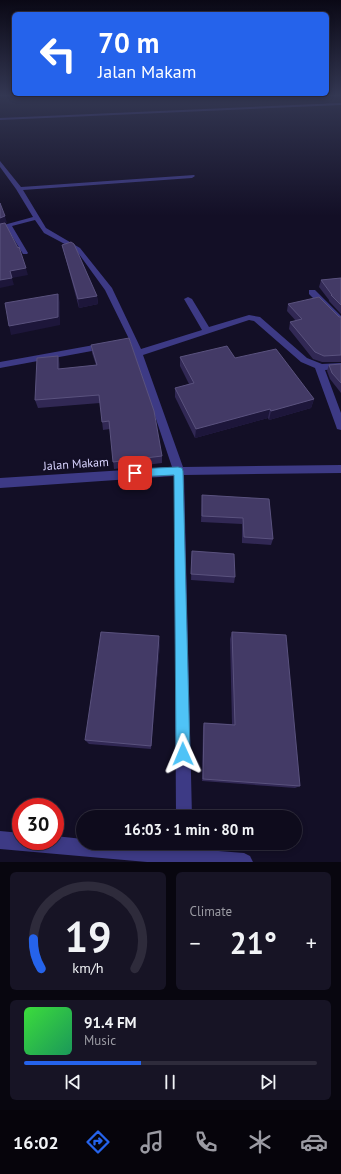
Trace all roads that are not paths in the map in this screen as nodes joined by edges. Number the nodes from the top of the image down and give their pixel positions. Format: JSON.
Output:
{"nodes":[{"id":1,"x":0,"y":163,"type":"edge"},
{"id":2,"x":192,"y":176,"type":"dead end"},
{"id":3,"x":18,"y":189,"type":"junction"},
{"id":4,"x":35,"y":218,"type":"junction"},
{"id":5,"x":9,"y":226,"type":"junction"},
{"id":6,"x":0,"y":228,"type":"edge"},
{"id":7,"x":25,"y":253,"type":"dead end"},
{"id":8,"x":312,"y":292,"type":"dead end"},
{"id":9,"x":188,"y":299,"type":"dead end"},
{"id":10,"x":341,"y":321,"type":"edge"},
{"id":11,"x":207,"y":330,"type":"junction"},
{"id":12,"x":112,"y":345,"type":"edge"},
{"id":13,"x":139,"y":353,"type":"junction"},
{"id":14,"x":0,"y":365,"type":"edge"},
{"id":15,"x":319,"y":366,"type":"junction"},
{"id":16,"x":341,"y":366,"type":"edge"},
{"id":17,"x":341,"y":426,"type":"edge"},
{"id":18,"x":341,"y":469,"type":"edge"},
{"id":19,"x":178,"y":471,"type":"junction"},
{"id":20,"x":0,"y":483,"type":"edge"},
{"id":21,"x":184,"y":810,"type":"edge"},
{"id":22,"x":0,"y":840,"type":"edge"},
{"id":23,"x":76,"y":844,"type":"edge"},
{"id":24,"x":184,"y":850,"type":"edge"},
{"id":25,"x":244,"y":862,"type":"edge"}],
"edges":[{"from":1,"to":3,"type":"street"},
{"from":2,"to":3,"type":"street"},
{"from":3,"to":4,"type":"street"},
{"from":4,"to":5,"type":"street"},
{"from":4,"to":13,"type":"street"},
{"from":5,"to":6,"type":"street"},
{"from":5,"to":7,"type":"street"},
{"from":8,"to":10,"type":"street"},
{"from":9,"to":11,"type":"street"},
{"from":11,"to":13,"type":"street"},
{"from":11,"to":15,"type":"street"},
{"from":12,"to":14,"type":"street"},
{"from":13,"to":19,"type":"street"},
{"from":15,"to":16,"type":"street"},
{"from":15,"to":17,"type":"street"},
{"from":18,"to":19,"type":"street","name":"Jalan Makam"},
{"from":19,"to":20,"type":"street","name":"Jalan Makam"},
{"from":19,"to":21,"type":"street"},
{"from":22,"to":23,"type":"street"},
{"from":24,"to":25,"type":"street"}]}
